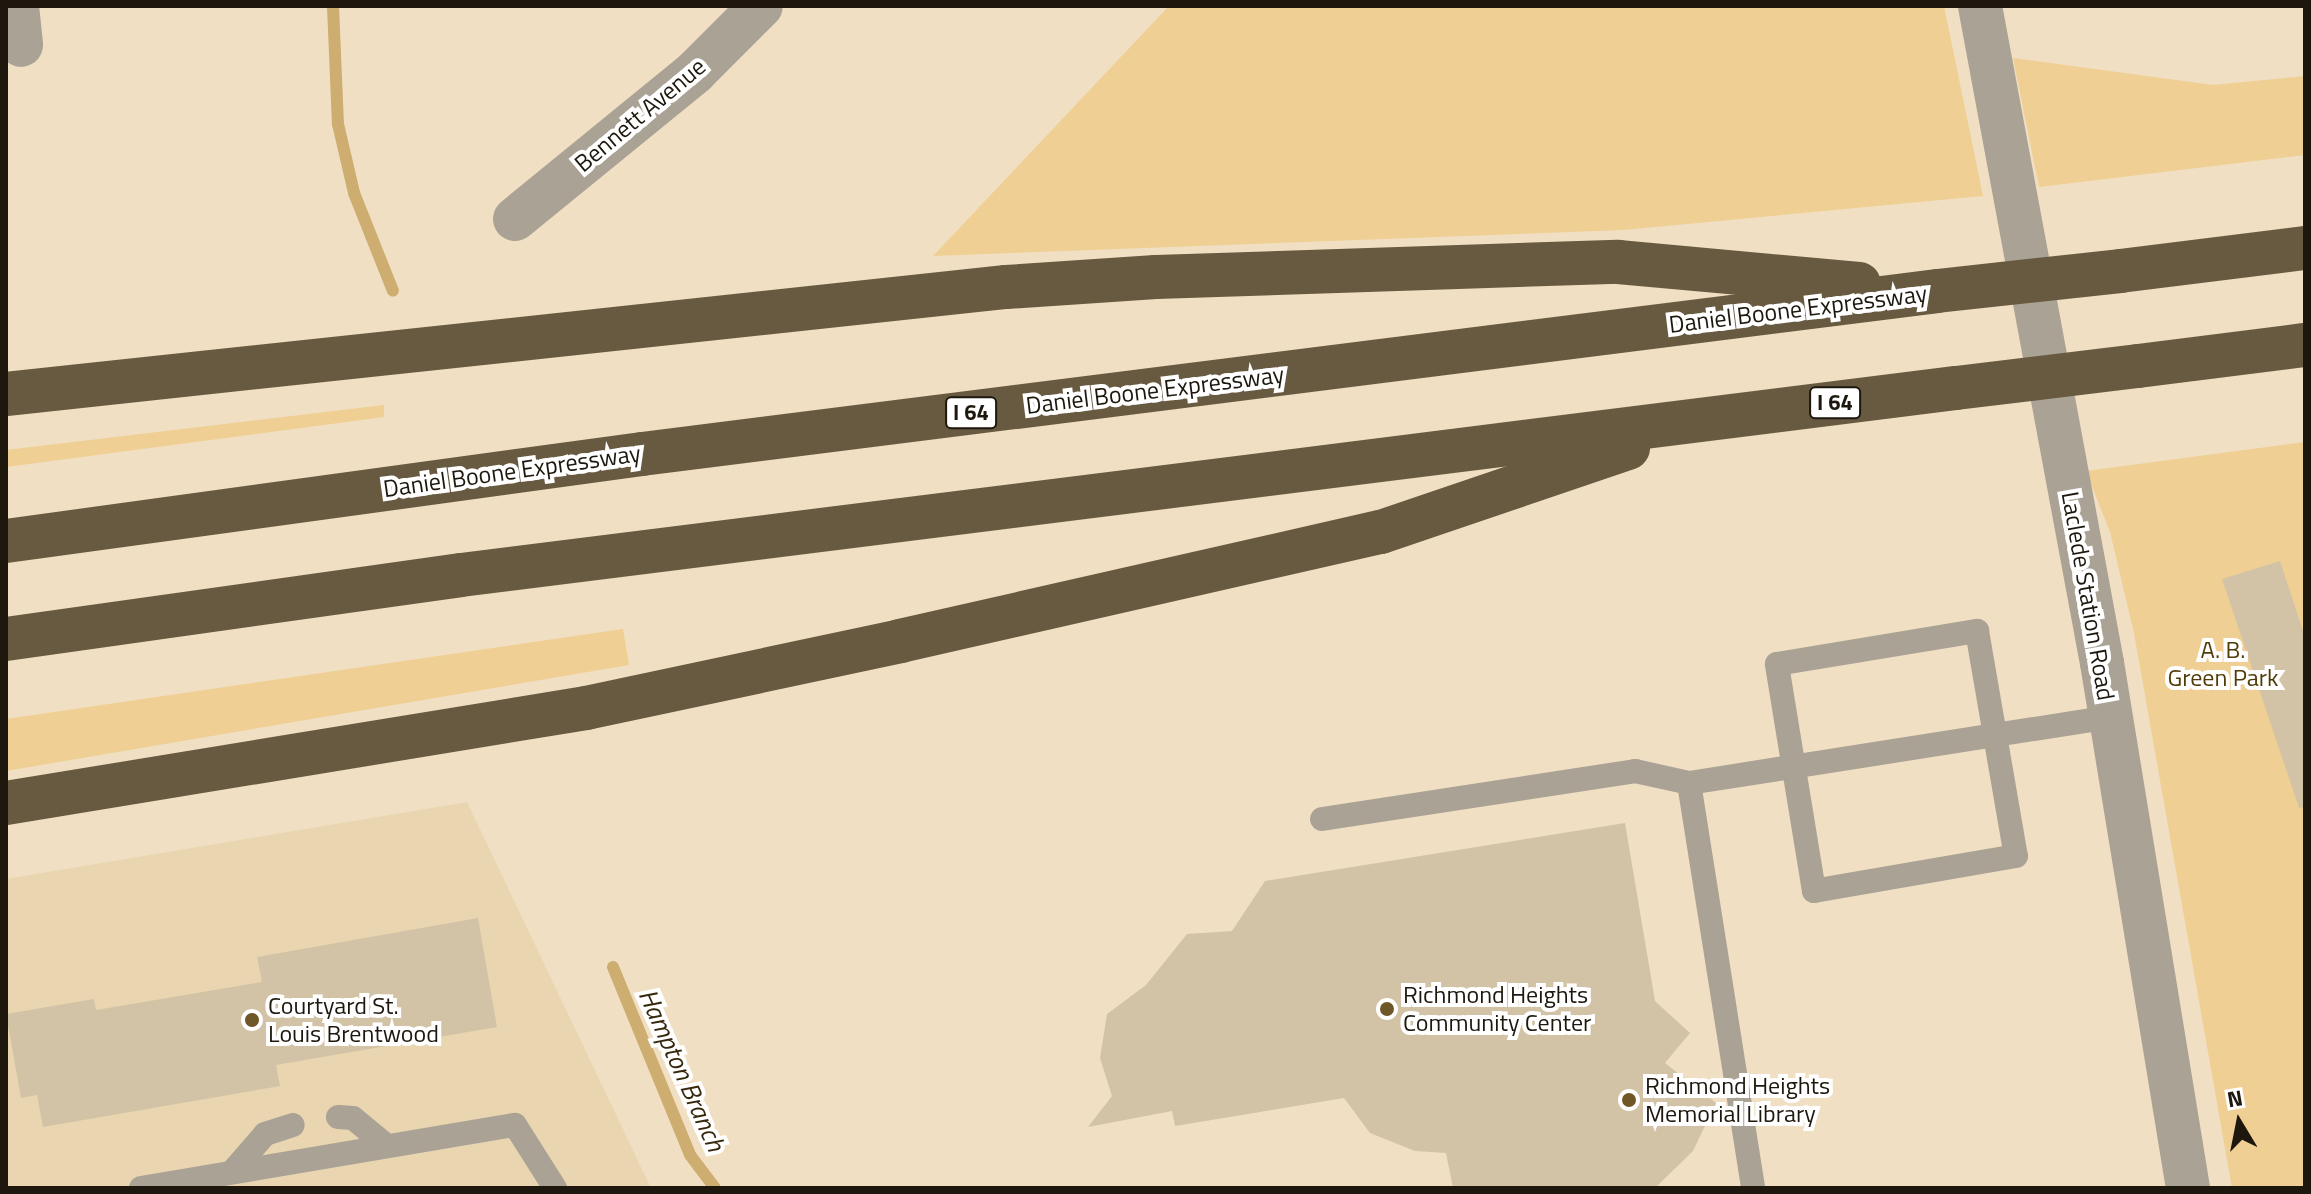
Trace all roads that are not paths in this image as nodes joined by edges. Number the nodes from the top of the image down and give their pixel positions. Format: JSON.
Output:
{"nodes":[{"id":1,"x":761,"y":6,"type":"edge"},
{"id":2,"x":1980,"y":6,"type":"edge"},
{"id":3,"x":515,"y":219,"type":"dead end"},
{"id":4,"x":2305,"y":248,"type":"edge"},
{"id":5,"x":1937,"y":291,"type":"junction"},
{"id":6,"x":2305,"y":345,"type":"edge"},
{"id":7,"x":6,"y":394,"type":"edge"},
{"id":8,"x":1714,"y":419,"type":"junction"},
{"id":9,"x":6,"y":541,"type":"edge"},
{"id":10,"x":6,"y":639,"type":"edge"},
{"id":11,"x":2110,"y":717,"type":"junction"},
{"id":12,"x":1993,"y":735,"type":"junction"},
{"id":13,"x":1793,"y":766,"type":"junction"},
{"id":14,"x":1689,"y":783,"type":"junction"},
{"id":15,"x":6,"y":803,"type":"edge"},
{"id":16,"x":1322,"y":819,"type":"dead end"},
{"id":17,"x":338,"y":1117,"type":"dead end"},
{"id":18,"x":293,"y":1125,"type":"dead end"},
{"id":19,"x":387,"y":1146,"type":"junction"},
{"id":20,"x":232,"y":1172,"type":"junction"},
{"id":21,"x":141,"y":1188,"type":"edge"},
{"id":22,"x":555,"y":1188,"type":"edge"},
{"id":23,"x":1753,"y":1188,"type":"edge"},
{"id":24,"x":2188,"y":1188,"type":"edge"}],
"edges":[{"from":1,"to":3,"type":"street","name":"Bennett Avenue"},
{"from":2,"to":11,"type":"street","name":"Laclede Station Road"},
{"from":4,"to":5,"type":"highway","name":"Daniel Boone Expressway","number":"I 64","bridge":true},
{"from":5,"to":7,"type":"highway"},
{"from":5,"to":9,"type":"highway","name":"Daniel Boone Expressway","number":"I 64"},
{"from":6,"to":8,"type":"highway","number":"I 64","bridge":true},
{"from":8,"to":10,"type":"highway","number":"I 64"},
{"from":8,"to":15,"type":"highway"},
{"from":11,"to":12,"type":"lane"},
{"from":11,"to":24,"type":"street","name":"Laclede Station Road"},
{"from":12,"to":13,"type":"lane"},
{"from":12,"to":13,"type":"lane"},
{"from":12,"to":13,"type":"lane"},
{"from":13,"to":14,"type":"lane"},
{"from":14,"to":16,"type":"lane"},
{"from":14,"to":23,"type":"lane"},
{"from":17,"to":19,"type":"lane"},
{"from":18,"to":20,"type":"lane"},
{"from":19,"to":20,"type":"lane"},
{"from":19,"to":22,"type":"lane"},
{"from":20,"to":21,"type":"lane"}]}
